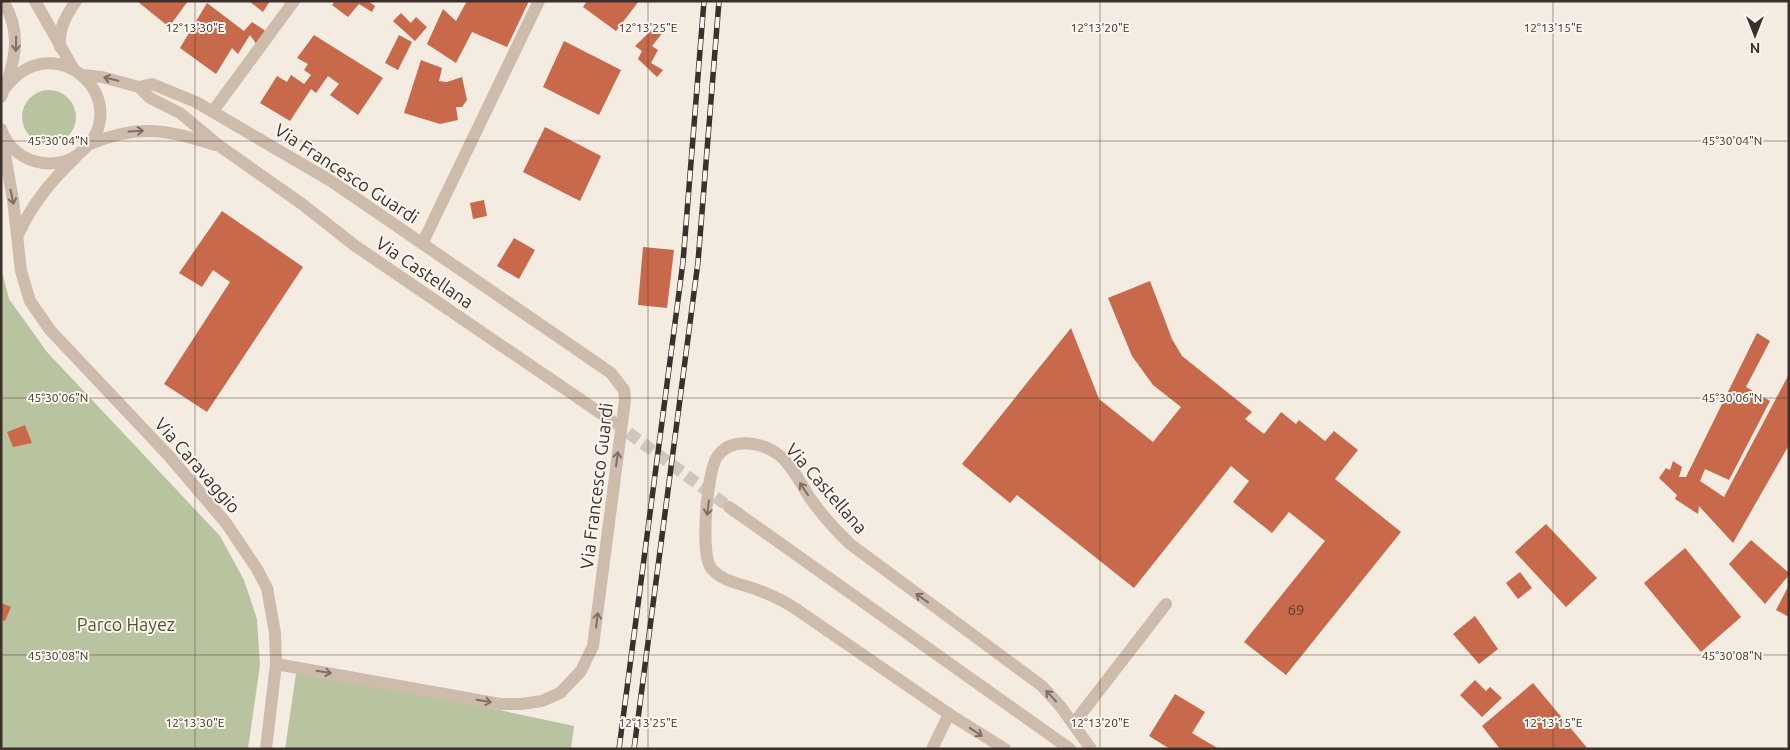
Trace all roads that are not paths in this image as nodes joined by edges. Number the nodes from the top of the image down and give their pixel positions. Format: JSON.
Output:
{"nodes":[{"id":1,"x":3,"y":1,"type":"edge"},
{"id":2,"x":35,"y":1,"type":"edge"},
{"id":3,"x":76,"y":1,"type":"edge"},
{"id":4,"x":294,"y":1,"type":"edge"},
{"id":5,"x":539,"y":1,"type":"edge"},
{"id":6,"x":60,"y":47,"type":"junction"},
{"id":7,"x":78,"y":71,"type":"junction"},
{"id":8,"x":139,"y":87,"type":"junction"},
{"id":9,"x":3,"y":92,"type":"edge"},
{"id":10,"x":213,"y":111,"type":"junction"},
{"id":11,"x":1,"y":130,"type":"edge"},
{"id":12,"x":90,"y":144,"type":"junction"},
{"id":13,"x":221,"y":147,"type":"junction"},
{"id":14,"x":77,"y":156,"type":"junction"},
{"id":15,"x":18,"y":235,"type":"junction"},
{"id":16,"x":423,"y":242,"type":"junction"},
{"id":17,"x":612,"y":421,"type":"tunnel mouth"},
{"id":18,"x":729,"y":507,"type":"tunnel mouth"},
{"id":19,"x":1166,"y":604,"type":"dead end"},
{"id":20,"x":276,"y":664,"type":"junction"},
{"id":21,"x":949,"y":714,"type":"junction"},
{"id":22,"x":1074,"y":723,"type":"junction"},
{"id":23,"x":266,"y":749,"type":"edge"},
{"id":24,"x":932,"y":749,"type":"edge"},
{"id":25,"x":1005,"y":749,"type":"edge"},
{"id":26,"x":1070,"y":749,"type":"edge"},
{"id":27,"x":1091,"y":749,"type":"edge"}],
"edges":[{"from":1,"to":9,"type":"street","name":"Via Castellana","one_way":true},
{"from":2,"to":6,"type":"street","name":"Via Castellana"},
{"from":3,"to":6,"type":"street"},
{"from":4,"to":10,"type":"street"},
{"from":5,"to":16,"type":"street","name":"Via Castellana"},
{"from":6,"to":7,"type":"street","name":"Via Castellana"},
{"from":8,"to":7,"type":"street","name":"Via Castellana","one_way":true},
{"from":7,"to":9,"type":"street","name":"Via Castellana"},
{"from":7,"to":12,"type":"street","name":"Via Castellana"},
{"from":8,"to":10,"type":"street","name":"Via Francesco Guardi"},
{"from":8,"to":13,"type":"street","name":"Via Castellana"},
{"from":10,"to":16,"type":"street","name":"Via Francesco Guardi"},
{"from":11,"to":14,"type":"street","name":"Via Castellana"},
{"from":11,"to":15,"type":"street","name":"Via Caravaggio","one_way":true},
{"from":12,"to":13,"type":"street","name":"Via Castellana","one_way":true},
{"from":12,"to":14,"type":"street","name":"Via Castellana"},
{"from":13,"to":17,"type":"street","name":"Via Castellana"},
{"from":14,"to":15,"type":"street"},
{"from":15,"to":20,"type":"street","name":"Via Caravaggio"},
{"from":20,"to":16,"type":"street","name":"Via Francesco Guardi","one_way":true},
{"from":18,"to":26,"type":"street"},
{"from":19,"to":22,"type":"street"},
{"from":20,"to":23,"type":"street","name":"Via Caravaggio"},
{"from":22,"to":21,"type":"street","name":"Via Castellana","one_way":true},
{"from":21,"to":24,"type":"street"},
{"from":21,"to":25,"type":"street","name":"Via Castellana","one_way":true},
{"from":22,"to":27,"type":"street","name":"Via Castellana"}]}
